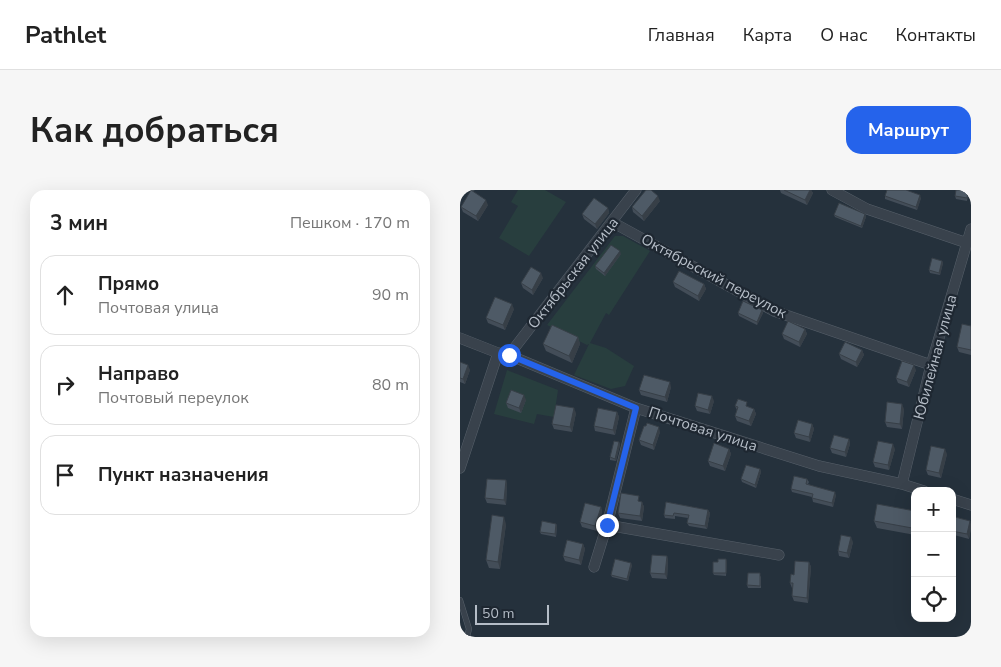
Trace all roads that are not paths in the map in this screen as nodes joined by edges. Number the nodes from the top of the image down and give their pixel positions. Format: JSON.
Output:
{"nodes":[{"id":1,"x":636,"y":190,"type":"edge"},
{"id":2,"x":832,"y":190,"type":"edge"},
{"id":3,"x":612,"y":222,"type":"junction"},
{"id":4,"x":971,"y":230,"type":"edge"},
{"id":5,"x":967,"y":243,"type":"junction"},
{"id":6,"x":460,"y":338,"type":"edge"},
{"id":7,"x":498,"y":353,"type":"junction"},
{"id":8,"x":509,"y":355,"type":"junction"},
{"id":9,"x":931,"y":366,"type":"junction"},
{"id":10,"x":636,"y":408,"type":"junction"},
{"id":11,"x":460,"y":468,"type":"edge"},
{"id":12,"x":902,"y":484,"type":"junction"},
{"id":13,"x":911,"y":487,"type":"edge"},
{"id":14,"x":956,"y":500,"type":"edge"},
{"id":15,"x":971,"y":505,"type":"edge"},
{"id":16,"x":607,"y":525,"type":"junction"},
{"id":17,"x":779,"y":555,"type":"dead end"},
{"id":18,"x":594,"y":567,"type":"dead end"},
{"id":19,"x":460,"y":600,"type":"edge"},
{"id":20,"x":467,"y":637,"type":"edge"}],
"edges":[{"from":1,"to":3,"type":"street","name":"Октябрьская улица"},
{"from":2,"to":5,"type":"street"},
{"from":3,"to":8,"type":"street","name":"Октябрьская улица"},
{"from":3,"to":9,"type":"street","name":"Октябрьский переулок"},
{"from":4,"to":5,"type":"street","name":"Юбилейная улица"},
{"from":5,"to":9,"type":"street","name":"Юбилейная улица"},
{"from":6,"to":7,"type":"street","name":"Почтовая улица"},
{"from":7,"to":8,"type":"street","name":"Почтовая улица"},
{"from":7,"to":11,"type":"street"},
{"from":8,"to":10,"type":"street","name":"Почтовая улица"},
{"from":9,"to":12,"type":"street","name":"Юбилейная улица"},
{"from":10,"to":12,"type":"street","name":"Почтовая улица"},
{"from":10,"to":16,"type":"street"},
{"from":12,"to":13,"type":"street","name":"Почтовая улица"},
{"from":14,"to":15,"type":"street"},
{"from":16,"to":17,"type":"street"},
{"from":16,"to":18,"type":"street"},
{"from":19,"to":20,"type":"lane"}]}
